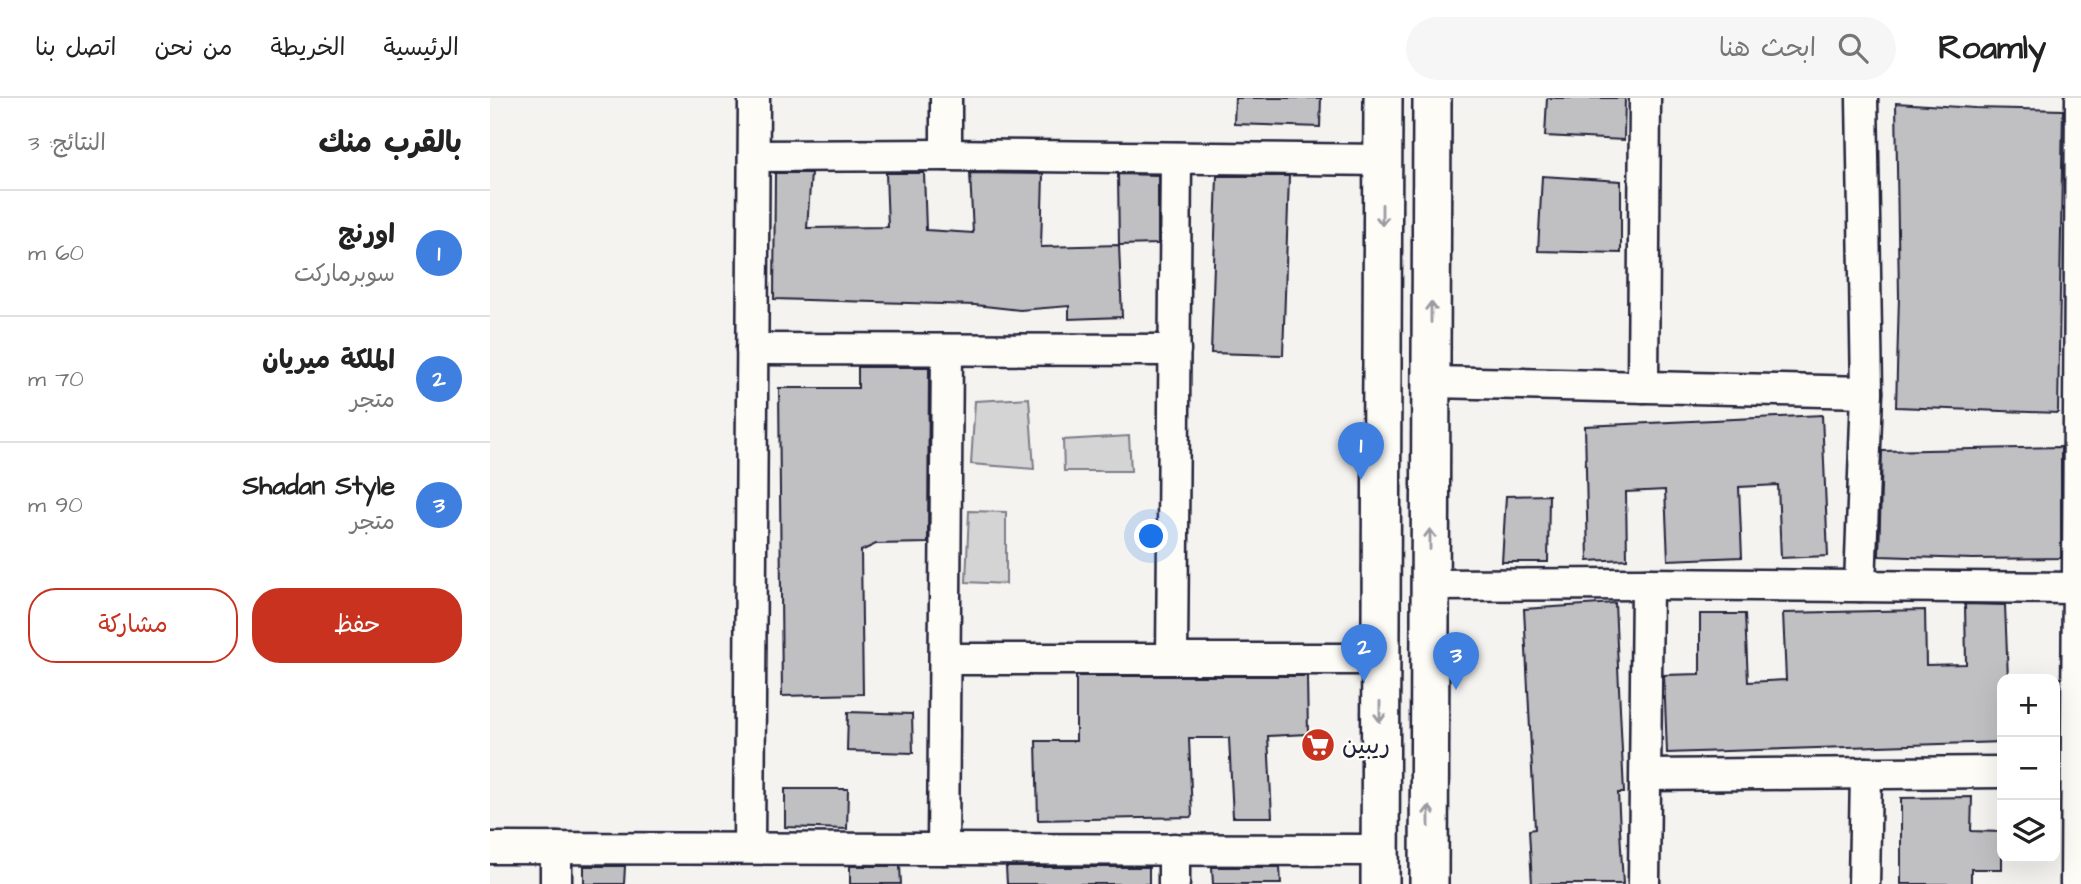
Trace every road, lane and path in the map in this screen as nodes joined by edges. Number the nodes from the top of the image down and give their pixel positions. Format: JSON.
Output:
{"nodes":[{"id":1,"x":754,"y":98,"type":"edge"},
{"id":2,"x":946,"y":98,"type":"edge"},
{"id":3,"x":1382,"y":98,"type":"edge"},
{"id":4,"x":1432,"y":98,"type":"edge"},
{"id":5,"x":1645,"y":98,"type":"edge"},
{"id":6,"x":1862,"y":98,"type":"edge"},
{"id":7,"x":2081,"y":98,"type":"edge"},
{"id":8,"x":946,"y":155,"type":"junction"},
{"id":9,"x":754,"y":156,"type":"junction"},
{"id":10,"x":1177,"y":159,"type":"junction"},
{"id":11,"x":1382,"y":160,"type":"junction"},
{"id":12,"x":2080,"y":275,"type":"edge"},
{"id":13,"x":752,"y":349,"type":"junction"},
{"id":14,"x":947,"y":350,"type":"junction"},
{"id":15,"x":1175,"y":350,"type":"junction"},
{"id":16,"x":1431,"y":382,"type":"junction"},
{"id":17,"x":1643,"y":387,"type":"junction"},
{"id":18,"x":1867,"y":392,"type":"junction"},
{"id":19,"x":1430,"y":493,"type":"junction"},
{"id":20,"x":1381,"y":495,"type":"junction"},
{"id":21,"x":1647,"y":584,"type":"junction"},
{"id":22,"x":1430,"y":585,"type":"junction"},
{"id":23,"x":1860,"y":586,"type":"junction"},
{"id":24,"x":2078,"y":588,"type":"junction"},
{"id":25,"x":946,"y":659,"type":"junction"},
{"id":26,"x":1172,"y":659,"type":"junction"},
{"id":27,"x":1381,"y":659,"type":"junction"},
{"id":28,"x":1997,"y":772,"type":"edge"},
{"id":29,"x":2071,"y":772,"type":"edge"},
{"id":30,"x":1866,"y":773,"type":"junction"},
{"id":31,"x":1647,"y":775,"type":"junction"},
{"id":32,"x":490,"y":848,"type":"edge"},
{"id":33,"x":556,"y":848,"type":"junction"},
{"id":34,"x":749,"y":848,"type":"junction"},
{"id":35,"x":943,"y":849,"type":"junction"},
{"id":36,"x":1174,"y":849,"type":"junction"},
{"id":37,"x":1380,"y":867,"type":"edge"},
{"id":38,"x":556,"y":884,"type":"edge"},
{"id":39,"x":1174,"y":884,"type":"edge"},
{"id":40,"x":1429,"y":884,"type":"edge"},
{"id":41,"x":1644,"y":884,"type":"edge"},
{"id":42,"x":1864,"y":884,"type":"edge"},
{"id":43,"x":2076,"y":884,"type":"edge"}],
"edges":[{"from":1,"to":9,"type":"street"},
{"from":2,"to":8,"type":"street"},
{"from":3,"to":11,"type":"street"},
{"from":16,"to":4,"type":"street","one_way":true},
{"from":5,"to":17,"type":"street"},
{"from":6,"to":18,"type":"street"},
{"from":7,"to":12,"type":"street"},
{"from":8,"to":9,"type":"street"},
{"from":8,"to":10,"type":"street"},
{"from":9,"to":13,"type":"street"},
{"from":10,"to":11,"type":"street"},
{"from":10,"to":15,"type":"street"},
{"from":11,"to":20,"type":"street","one_way":true},
{"from":12,"to":24,"type":"street"},
{"from":13,"to":14,"type":"street"},
{"from":13,"to":34,"type":"street"},
{"from":14,"to":15,"type":"street"},
{"from":14,"to":25,"type":"street"},
{"from":15,"to":26,"type":"street"},
{"from":16,"to":17,"type":"street"},
{"from":16,"to":19,"type":"street"},
{"from":17,"to":18,"type":"street"},
{"from":18,"to":23,"type":"street"},
{"from":19,"to":20,"type":"street"},
{"from":22,"to":19,"type":"street","one_way":true},
{"from":20,"to":27,"type":"street"},
{"from":21,"to":22,"type":"street"},
{"from":21,"to":23,"type":"street"},
{"from":21,"to":31,"type":"street"},
{"from":40,"to":22,"type":"street","one_way":true},
{"from":23,"to":24,"type":"street"},
{"from":24,"to":29,"type":"street"},
{"from":25,"to":26,"type":"street"},
{"from":25,"to":35,"type":"street"},
{"from":26,"to":27,"type":"street"},
{"from":27,"to":37,"type":"street","one_way":true},
{"from":28,"to":30,"type":"street"},
{"from":29,"to":43,"type":"street"},
{"from":30,"to":31,"type":"street"},
{"from":30,"to":42,"type":"street"},
{"from":31,"to":41,"type":"street"},
{"from":32,"to":33,"type":"street"},
{"from":33,"to":34,"type":"street"},
{"from":33,"to":38,"type":"street"},
{"from":34,"to":35,"type":"street"},
{"from":35,"to":36,"type":"street"},
{"from":36,"to":37,"type":"street"},
{"from":36,"to":39,"type":"street"}]}
